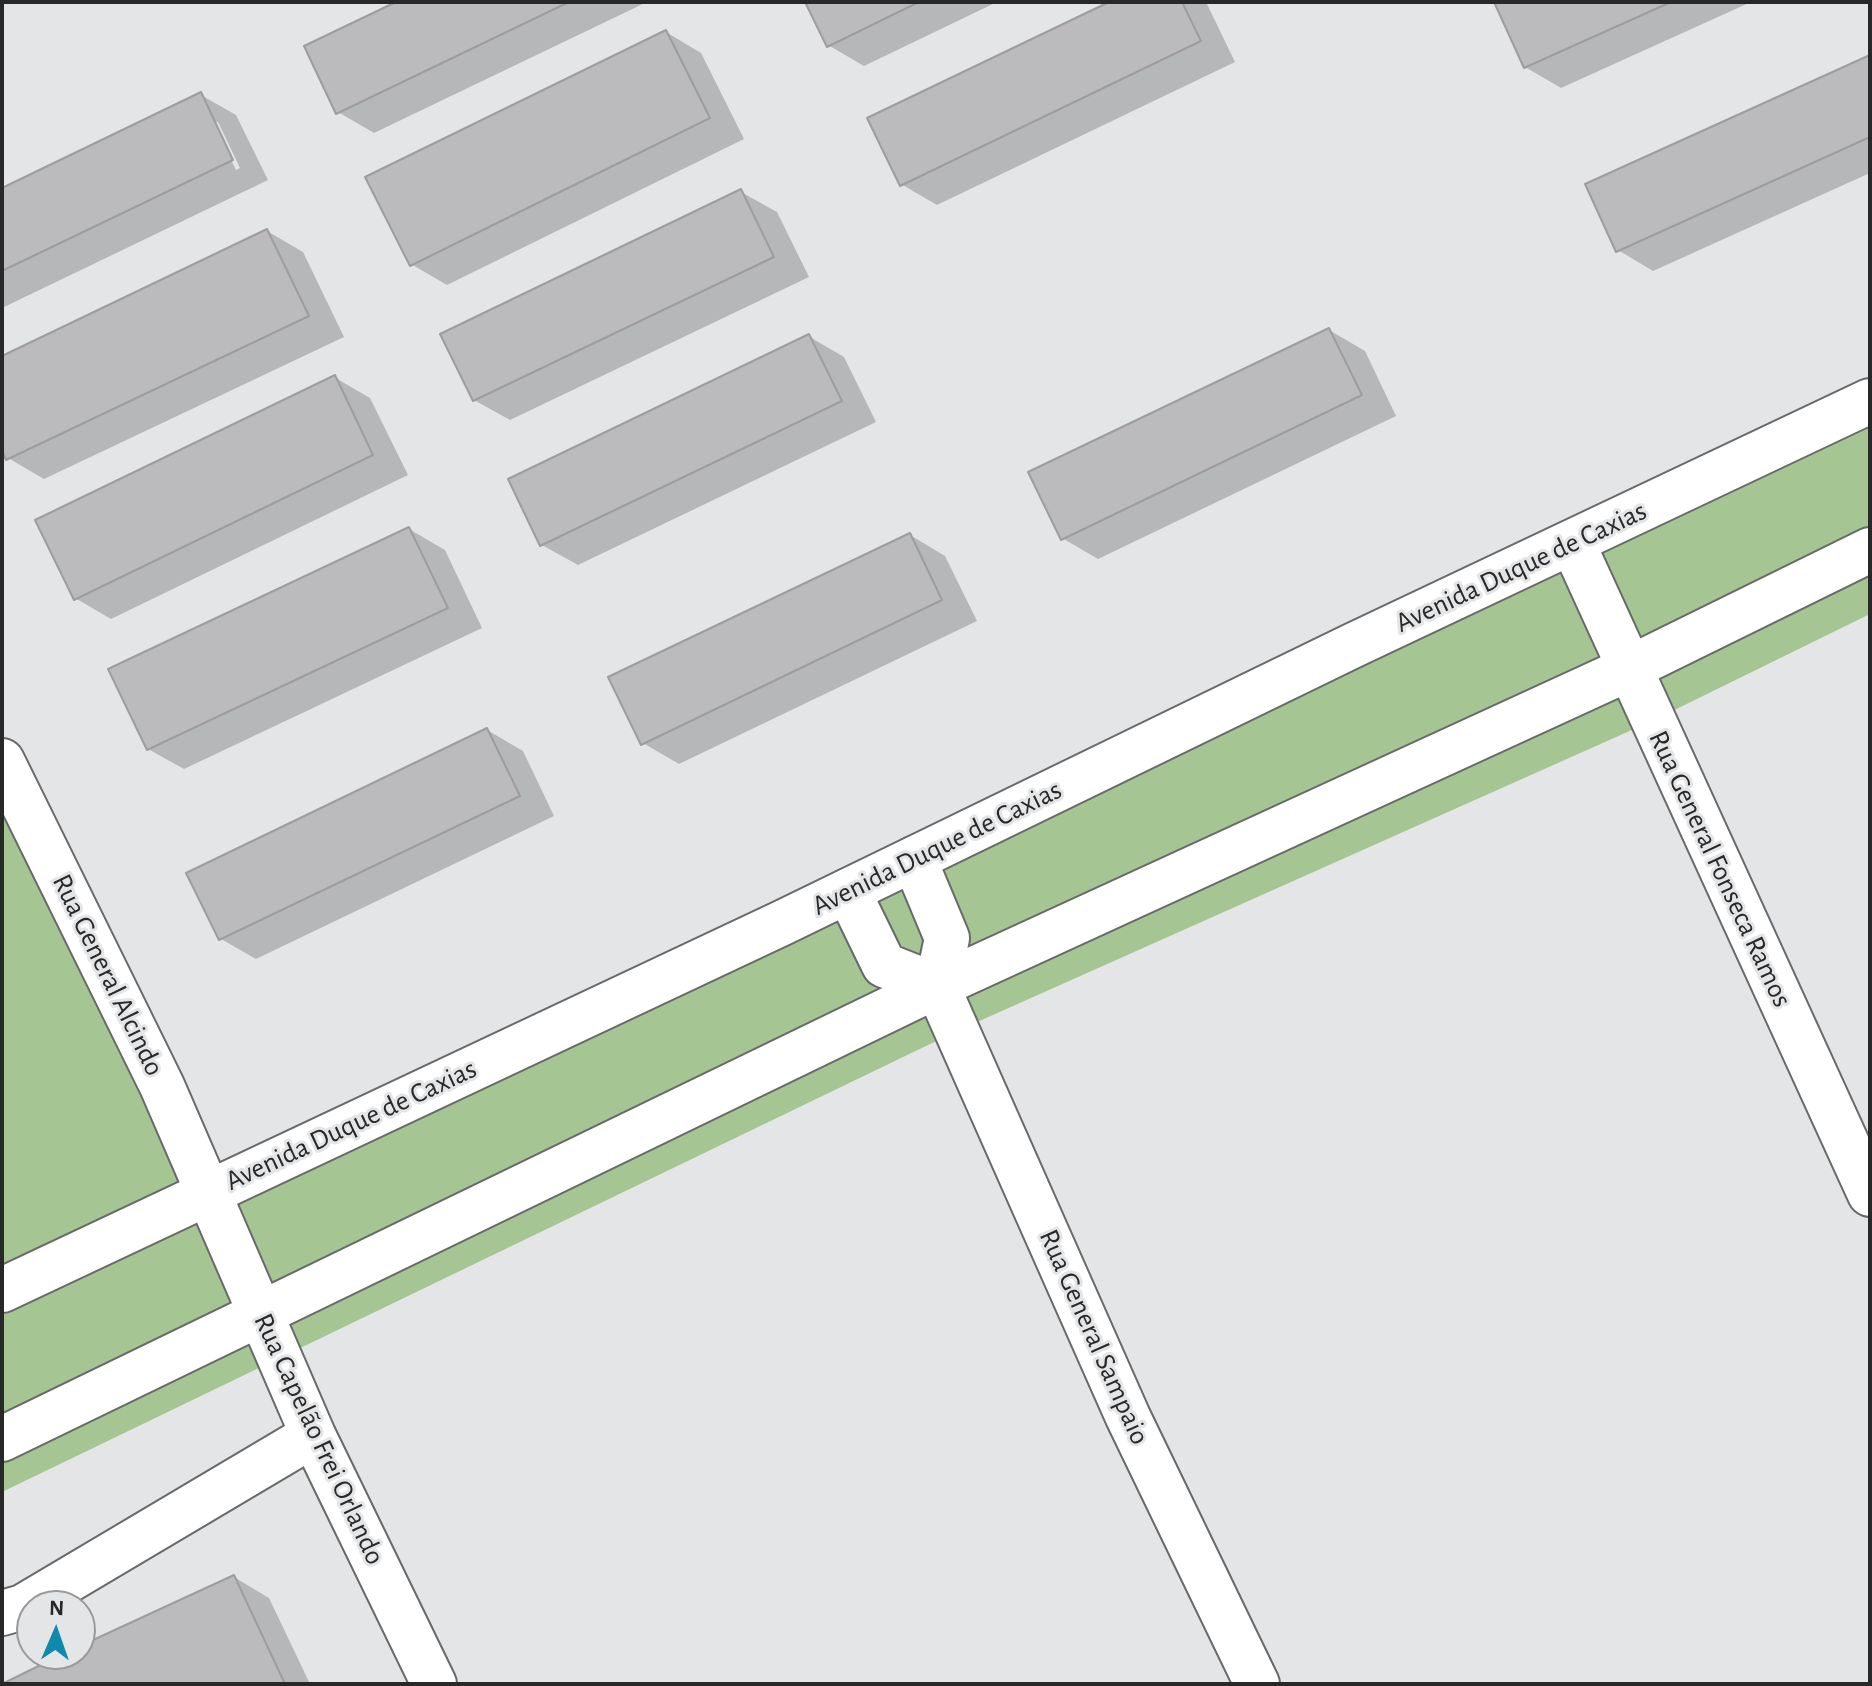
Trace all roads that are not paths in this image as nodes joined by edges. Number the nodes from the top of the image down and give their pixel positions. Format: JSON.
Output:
{"nodes":[{"id":1,"x":1870,"y":401,"type":"edge"},
{"id":2,"x":1573,"y":544,"type":"junction"},
{"id":3,"x":1870,"y":550,"type":"edge"},
{"id":4,"x":1628,"y":669,"type":"junction"},
{"id":5,"x":2,"y":761,"type":"edge"},
{"id":6,"x":914,"y":859,"type":"junction"},
{"id":7,"x":848,"y":891,"type":"junction"},
{"id":8,"x":937,"y":986,"type":"junction"},
{"id":9,"x":211,"y":1191,"type":"junction"},
{"id":10,"x":1870,"y":1194,"type":"edge"},
{"id":11,"x":2,"y":1290,"type":"edge"},
{"id":12,"x":261,"y":1314,"type":"junction"},
{"id":13,"x":313,"y":1435,"type":"junction"},
{"id":14,"x":2,"y":1439,"type":"edge"},
{"id":15,"x":2,"y":1613,"type":"edge"},
{"id":16,"x":434,"y":1684,"type":"edge"},
{"id":17,"x":1257,"y":1684,"type":"edge"}],
"edges":[{"from":1,"to":2,"type":"street","name":"Avenida Duque de Caxias"},
{"from":2,"to":4,"type":"street","name":"Rua General Fonseca Ramos"},
{"from":2,"to":6,"type":"street","name":"Avenida Duque de Caxias"},
{"from":3,"to":4,"type":"street"},
{"from":4,"to":8,"type":"street"},
{"from":4,"to":10,"type":"street","name":"Rua General Fonseca Ramos"},
{"from":5,"to":9,"type":"street","name":"Rua General Alcindo"},
{"from":6,"to":7,"type":"street","name":"Avenida Duque de Caxias"},
{"from":6,"to":8,"type":"street"},
{"from":7,"to":8,"type":"street"},
{"from":7,"to":9,"type":"street","name":"Avenida Duque de Caxias"},
{"from":8,"to":12,"type":"street"},
{"from":8,"to":17,"type":"street","name":"Rua General Sampaio"},
{"from":9,"to":11,"type":"street","name":"Avenida Duque de Caxias"},
{"from":9,"to":12,"type":"street","name":"Rua Capelão Frei Orlando"},
{"from":12,"to":13,"type":"street","name":"Rua Capelão Frei Orlando"},
{"from":12,"to":14,"type":"street"},
{"from":13,"to":15,"type":"street"},
{"from":13,"to":16,"type":"street","name":"Rua Capelão Frei Orlando"}]}
